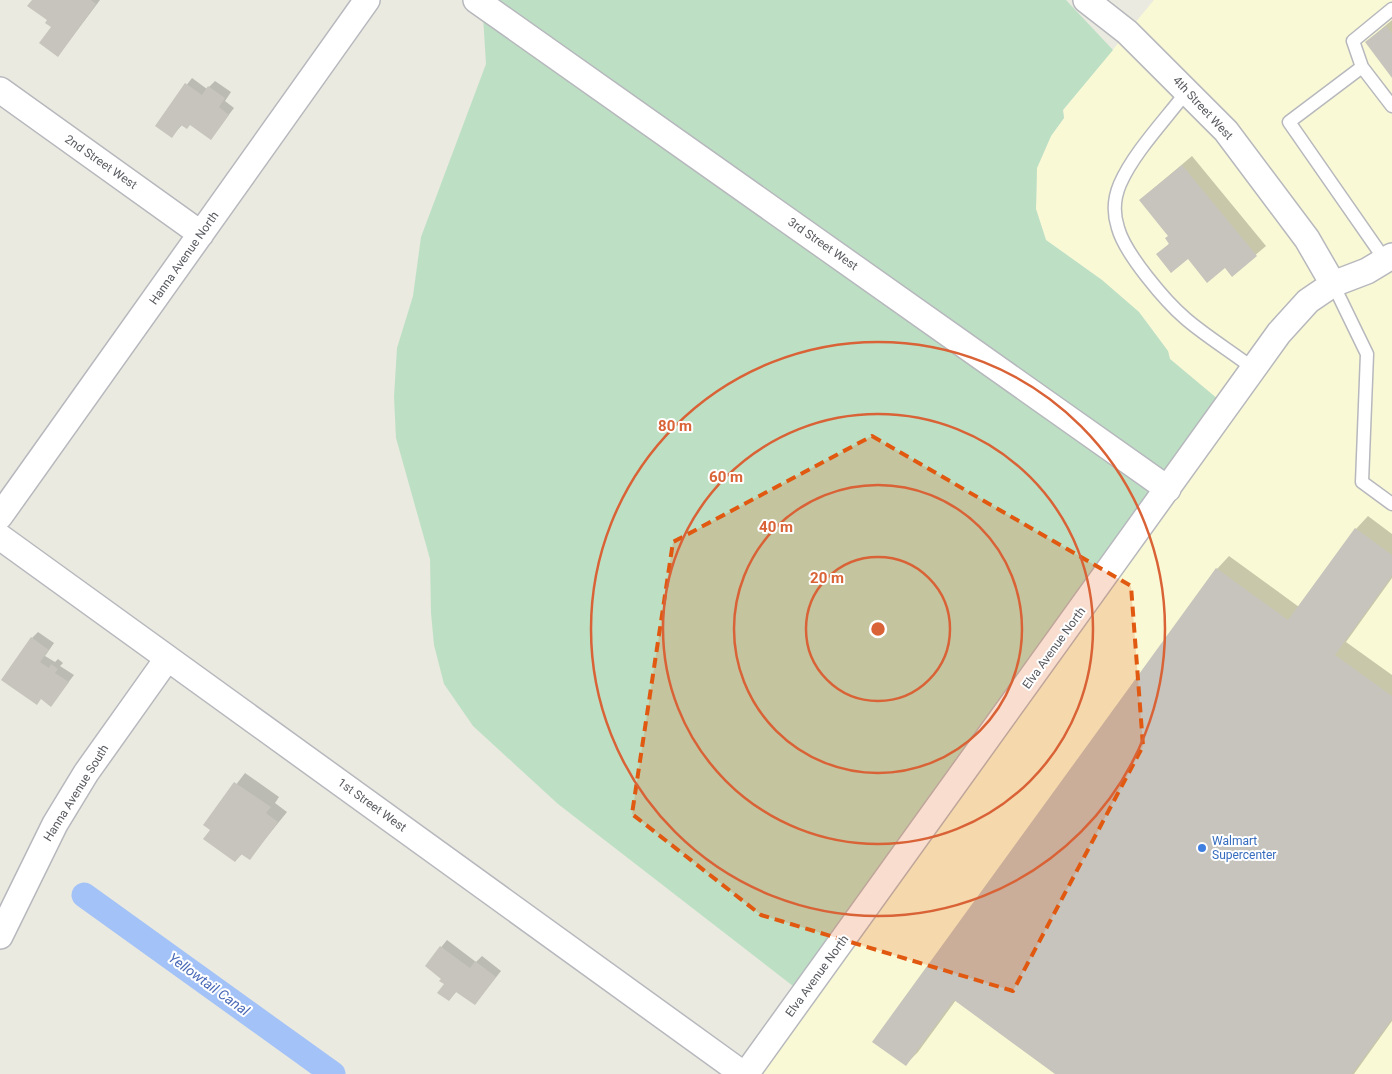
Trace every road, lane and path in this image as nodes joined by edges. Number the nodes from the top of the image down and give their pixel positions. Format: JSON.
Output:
{"nodes":[{"id":1,"x":367,"y":0,"type":"edge"},
{"id":2,"x":476,"y":0,"type":"edge"},
{"id":3,"x":1086,"y":0,"type":"edge"},
{"id":4,"x":1392,"y":9,"type":"edge"},
{"id":5,"x":1362,"y":67,"type":"junction"},
{"id":6,"x":0,"y":90,"type":"edge"},
{"id":7,"x":1187,"y":91,"type":"junction"},
{"id":8,"x":1392,"y":106,"type":"edge"},
{"id":9,"x":201,"y":234,"type":"junction"},
{"id":10,"x":1389,"y":258,"type":"edge"},
{"id":11,"x":1333,"y":284,"type":"junction"},
{"id":12,"x":1254,"y":369,"type":"junction"},
{"id":13,"x":1168,"y":489,"type":"junction"},
{"id":14,"x":1392,"y":504,"type":"edge"},
{"id":15,"x":0,"y":516,"type":"edge"},
{"id":16,"x":0,"y":537,"type":"edge"},
{"id":17,"x":167,"y":659,"type":"junction"},
{"id":18,"x":0,"y":936,"type":"edge"},
{"id":19,"x":745,"y":1074,"type":"edge"}],
"edges":[{"from":1,"to":9,"type":"street","name":"Hanna Avenue North"},
{"from":2,"to":13,"type":"street","name":"3rd Street West"},
{"from":3,"to":7,"type":"street","name":"4th Street West"},
{"from":4,"to":5,"type":"lane"},
{"from":5,"to":8,"type":"lane"},
{"from":5,"to":10,"type":"lane"},
{"from":6,"to":9,"type":"street","name":"2nd Street West"},
{"from":7,"to":11,"type":"street","name":"4th Street West"},
{"from":7,"to":12,"type":"lane"},
{"from":9,"to":15,"type":"street","name":"Hanna Avenue North"},
{"from":10,"to":11,"type":"street","name":"Elva Avenue North"},
{"from":11,"to":12,"type":"street","name":"Elva Avenue North"},
{"from":11,"to":14,"type":"lane"},
{"from":12,"to":13,"type":"street","name":"Elva Avenue North"},
{"from":13,"to":19,"type":"street","name":"Elva Avenue North"},
{"from":16,"to":17,"type":"street","name":"1st Street West"},
{"from":17,"to":18,"type":"street","name":"Hanna Avenue South"},
{"from":17,"to":19,"type":"street","name":"1st Street West"}]}
